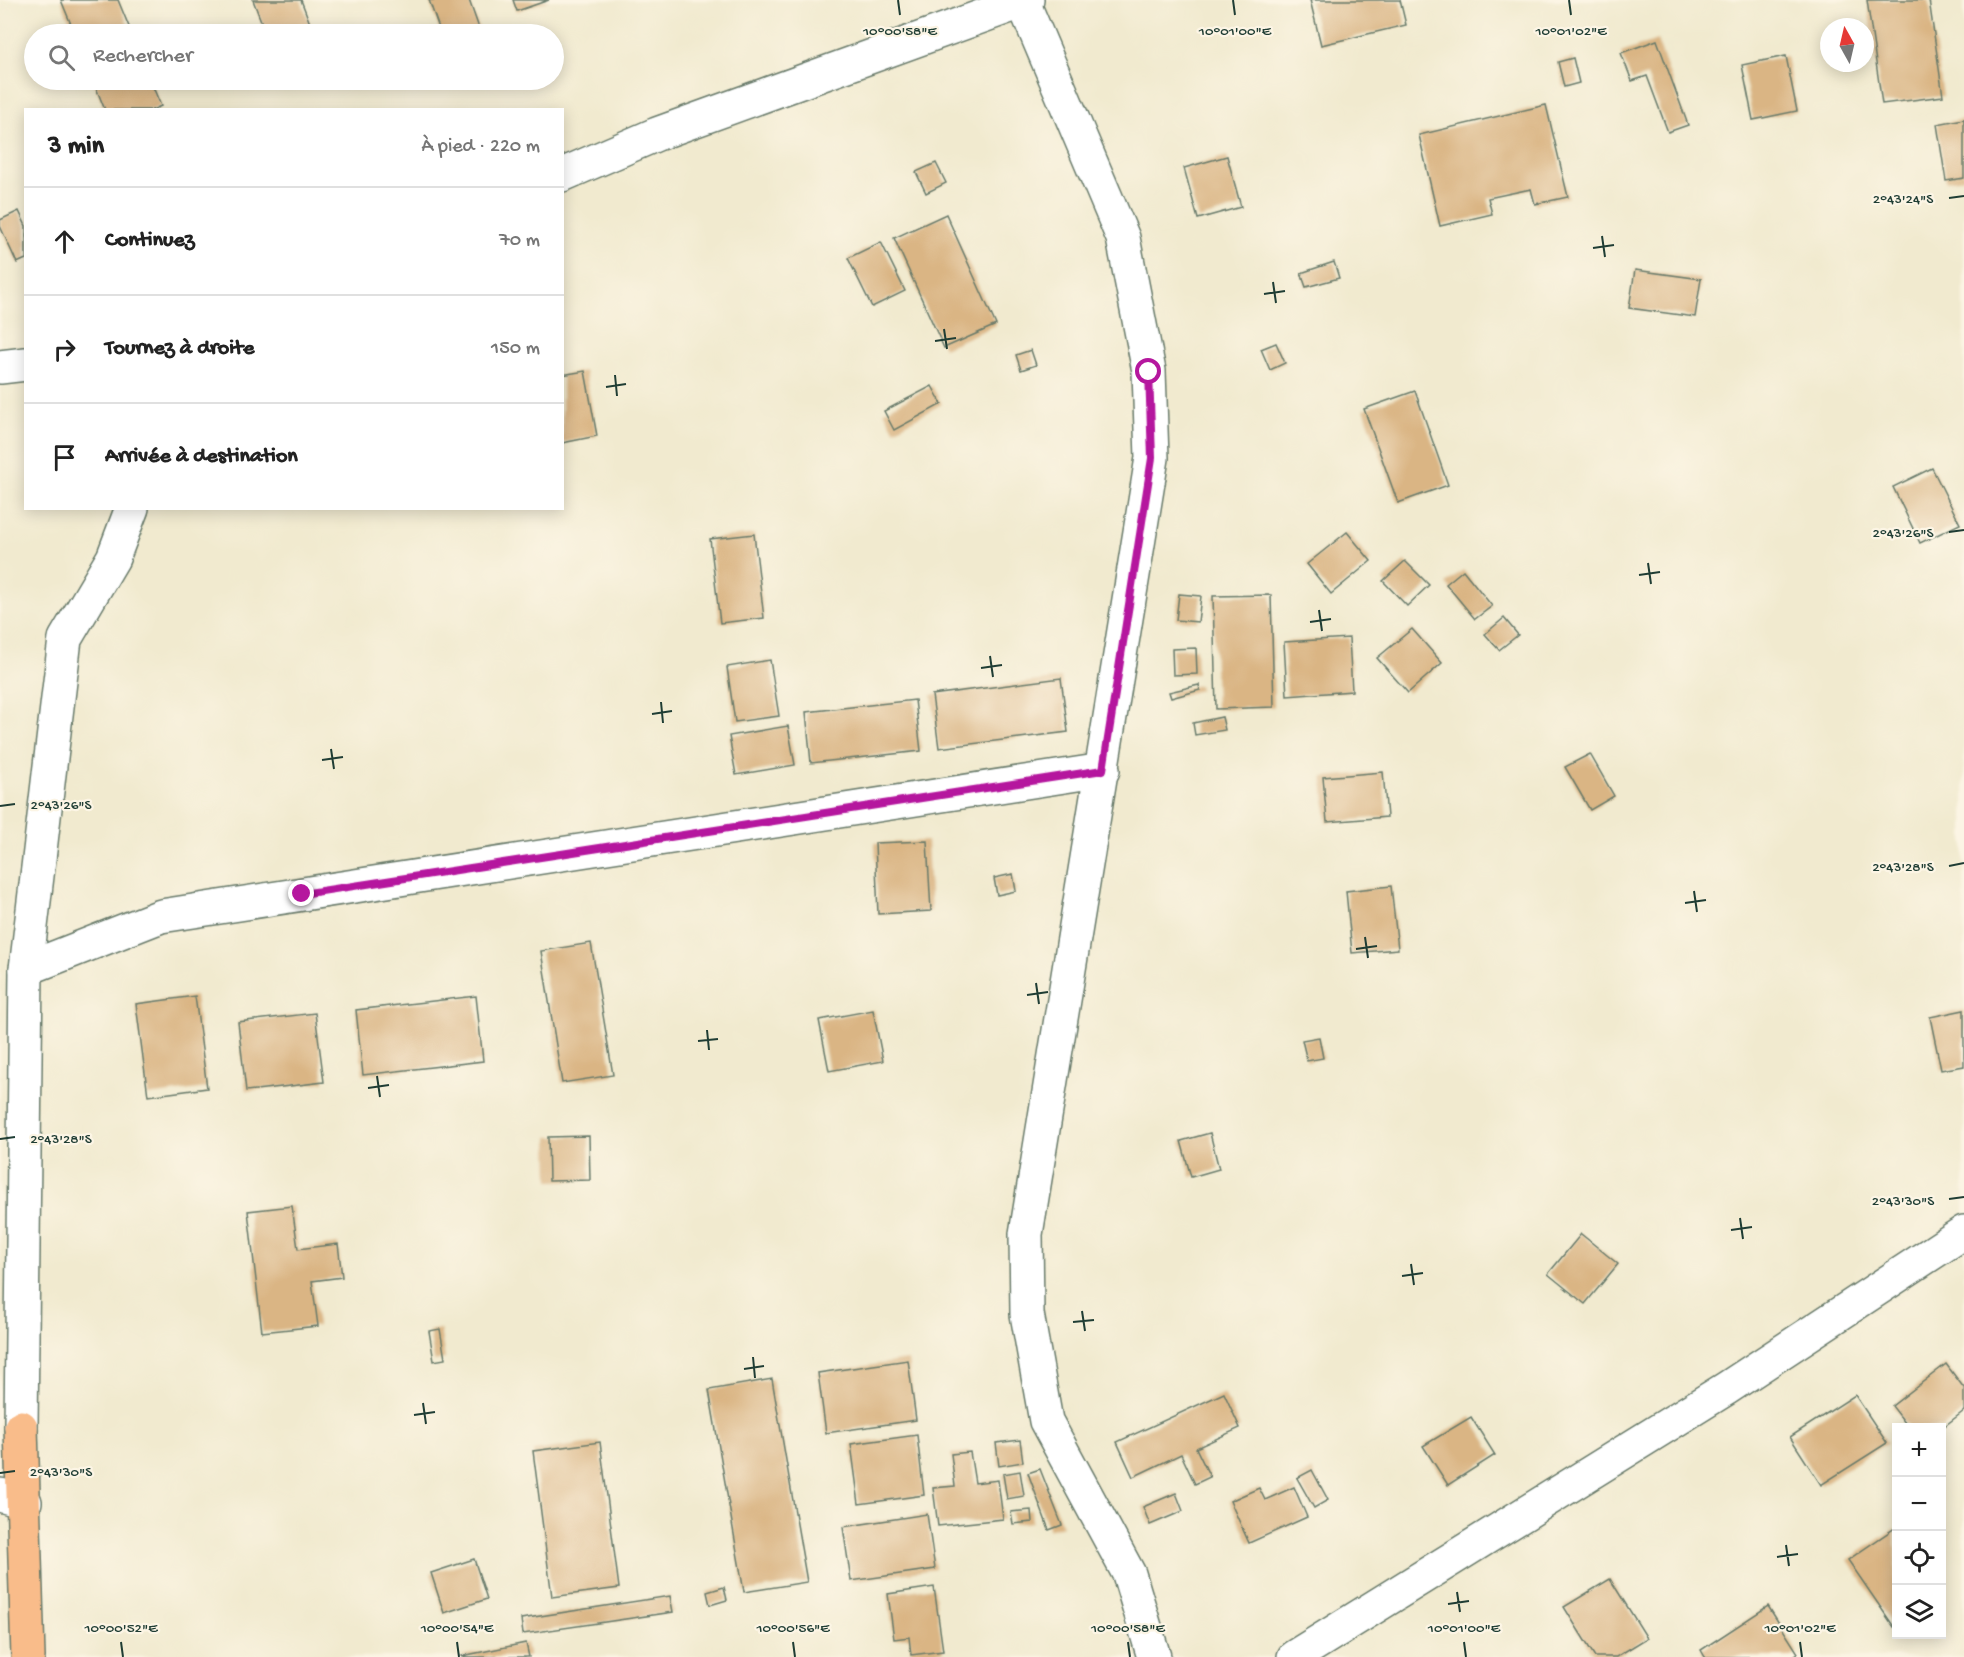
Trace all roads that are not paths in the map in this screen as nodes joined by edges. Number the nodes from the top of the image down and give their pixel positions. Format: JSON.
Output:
{"nodes":[{"id":1,"x":1025,"y":1,"type":"edge"},
{"id":2,"x":564,"y":174,"type":"edge"},
{"id":3,"x":24,"y":364,"type":"edge"},
{"id":4,"x":0,"y":367,"type":"edge"},
{"id":5,"x":131,"y":510,"type":"edge"},
{"id":6,"x":1103,"y":770,"type":"junction"},
{"id":7,"x":26,"y":969,"type":"junction"},
{"id":8,"x":1964,"y":1232,"type":"edge"},
{"id":9,"x":0,"y":1359,"type":"edge"},
{"id":10,"x":21,"y":1427,"type":"junction"},
{"id":11,"x":13,"y":1498,"type":"edge"},
{"id":12,"x":28,"y":1657,"type":"edge"},
{"id":13,"x":1154,"y":1657,"type":"edge"},
{"id":14,"x":1294,"y":1657,"type":"edge"}],
"edges":[{"from":1,"to":2,"type":"street"},
{"from":1,"to":6,"type":"street"},
{"from":3,"to":4,"type":"street"},
{"from":5,"to":7,"type":"street"},
{"from":6,"to":7,"type":"street"},
{"from":6,"to":13,"type":"street"},
{"from":7,"to":10,"type":"street"},
{"from":8,"to":14,"type":"street"},
{"from":9,"to":10,"type":"street"},
{"from":10,"to":11,"type":"highway"},
{"from":11,"to":12,"type":"highway"}]}
